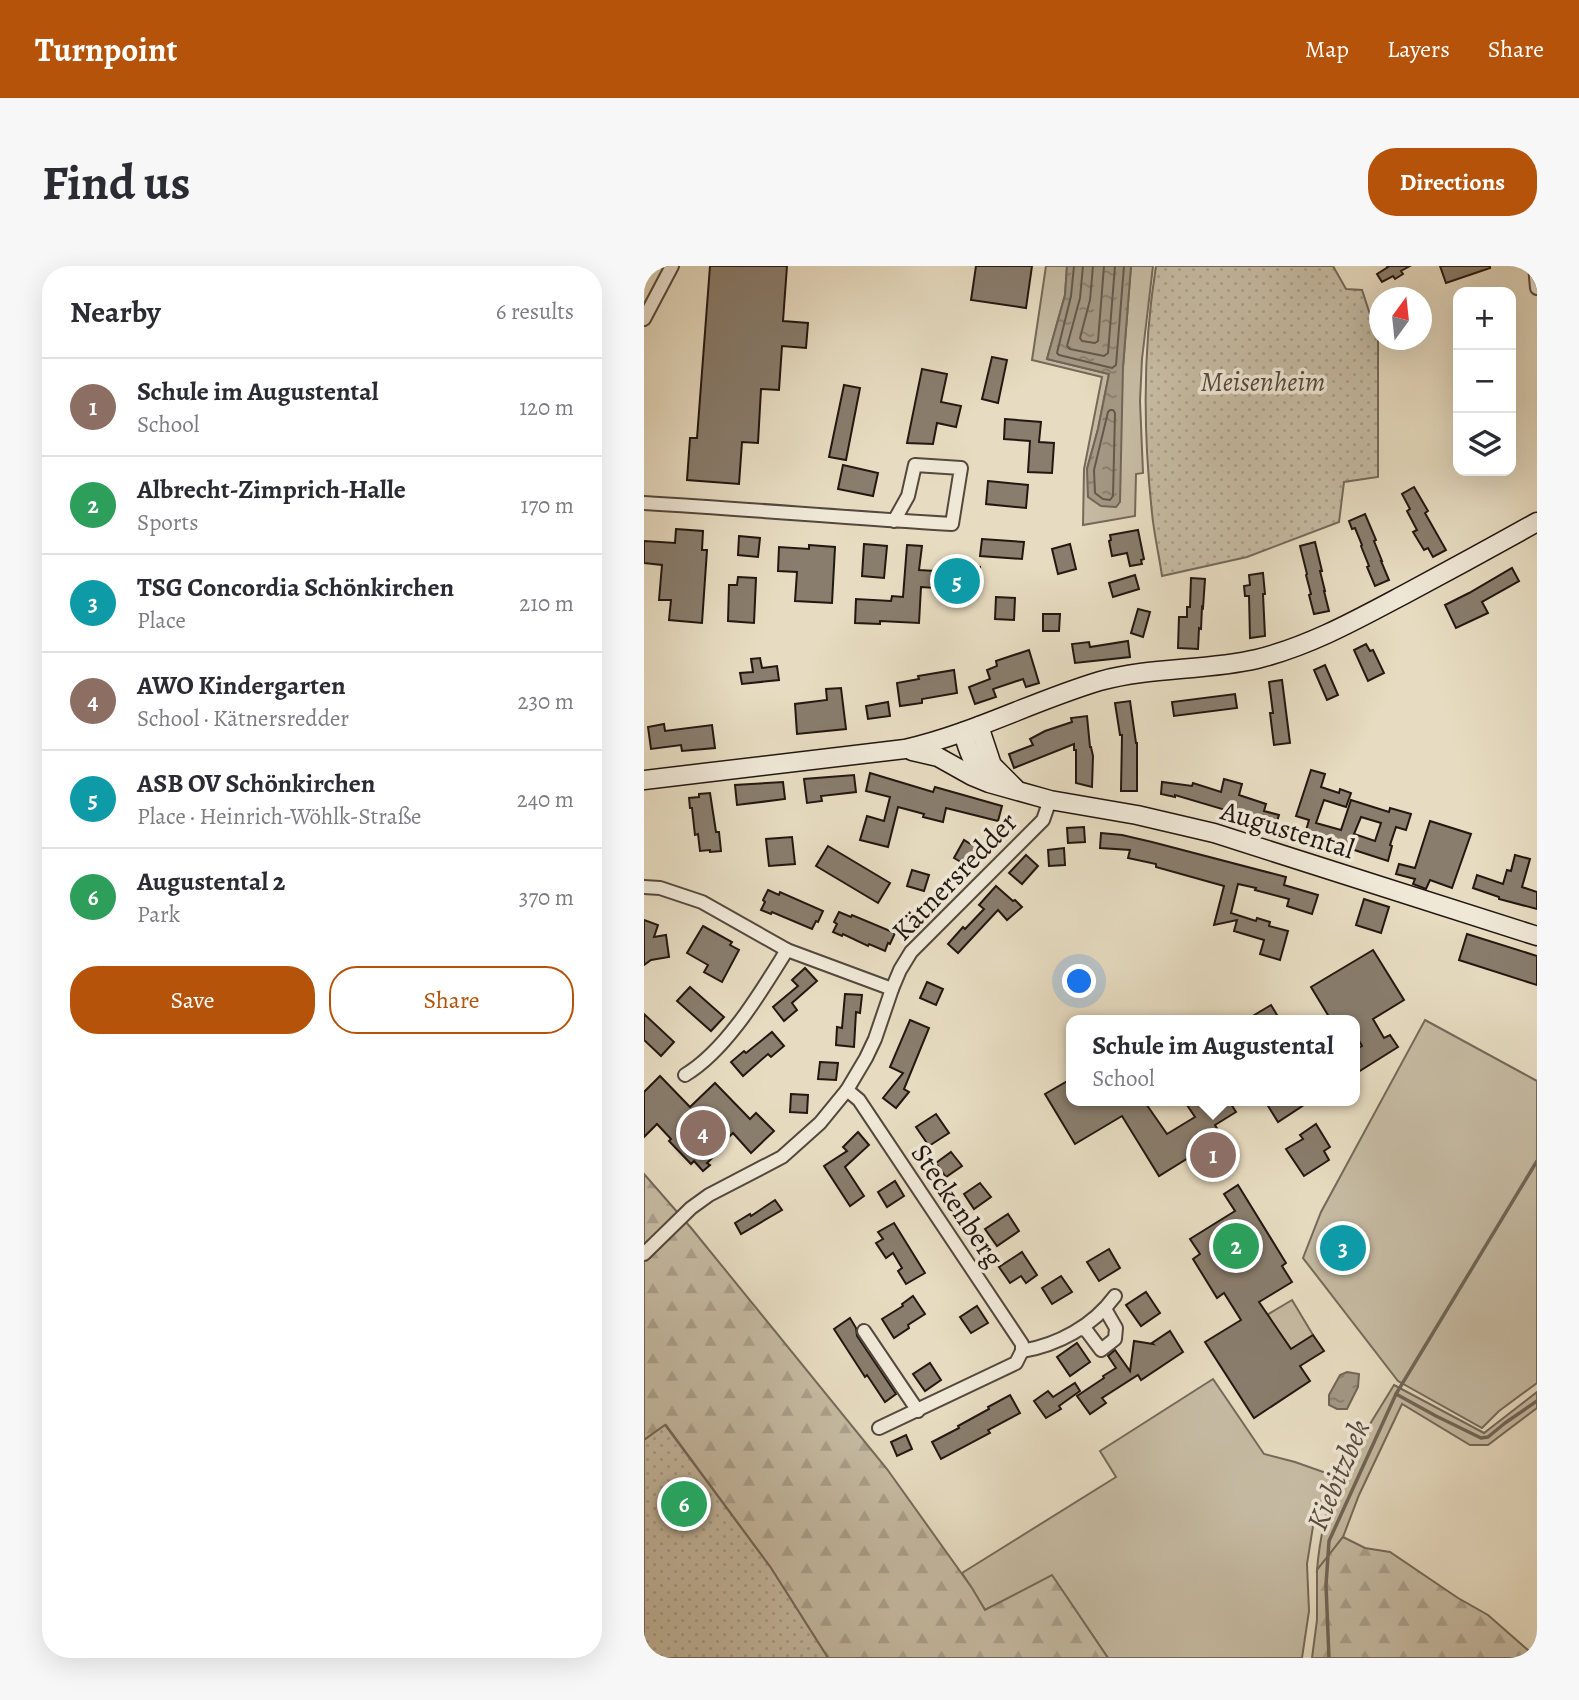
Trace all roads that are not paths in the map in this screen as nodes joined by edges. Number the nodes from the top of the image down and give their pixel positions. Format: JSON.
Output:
{"nodes":[{"id":1,"x":672,"y":266,"type":"edge"},
{"id":2,"x":1535,"y":266,"type":"edge"},
{"id":3,"x":1537,"y":288,"type":"edge"},
{"id":4,"x":644,"y":319,"type":"edge"},
{"id":5,"x":644,"y":503,"type":"edge"},
{"id":6,"x":894,"y":521,"type":"junction"},
{"id":7,"x":1537,"y":522,"type":"edge"},
{"id":8,"x":971,"y":729,"type":"junction"},
{"id":9,"x":905,"y":749,"type":"junction"},
{"id":10,"x":644,"y":780,"type":"edge"},
{"id":11,"x":989,"y":783,"type":"junction"},
{"id":12,"x":1018,"y":791,"type":"junction"},
{"id":13,"x":1050,"y":800,"type":"junction"},
{"id":14,"x":644,"y":887,"type":"edge"},
{"id":15,"x":1537,"y":936,"type":"edge"},
{"id":16,"x":787,"y":950,"type":"junction"},
{"id":17,"x":892,"y":989,"type":"junction"},
{"id":18,"x":685,"y":1075,"type":"dead end"},
{"id":19,"x":847,"y":1090,"type":"junction"},
{"id":20,"x":644,"y":1254,"type":"edge"},
{"id":21,"x":1115,"y":1296,"type":"dead end"},
{"id":22,"x":1105,"y":1309,"type":"junction"},
{"id":23,"x":1081,"y":1329,"type":"junction"},
{"id":24,"x":864,"y":1331,"type":"dead end"},
{"id":25,"x":1022,"y":1351,"type":"junction"},
{"id":26,"x":918,"y":1410,"type":"junction"},
{"id":27,"x":879,"y":1428,"type":"dead end"}],
"edges":[{"from":1,"to":4,"type":"street"},
{"from":2,"to":3,"type":"street"},
{"from":5,"to":6,"type":"street"},
{"from":6,"to":6,"type":"street"},
{"from":7,"to":8,"type":"main road"},
{"from":8,"to":9,"type":"main road"},
{"from":8,"to":11,"type":"main road"},
{"from":8,"to":12,"type":"main road","name":"Augustental"},
{"from":9,"to":10,"type":"main road"},
{"from":9,"to":11,"type":"main road","name":"Augustental"},
{"from":11,"to":12,"type":"main road","name":"Augustental"},
{"from":12,"to":13,"type":"main road","name":"Augustental"},
{"from":13,"to":15,"type":"main road","name":"Augustental"},
{"from":13,"to":17,"type":"street","name":"Kätnersredder"},
{"from":14,"to":16,"type":"street"},
{"from":16,"to":17,"type":"street"},
{"from":16,"to":18,"type":"street"},
{"from":17,"to":19,"type":"street","name":"Kätnersredder"},
{"from":19,"to":20,"type":"street","name":"Kätnersredder"},
{"from":19,"to":25,"type":"street","name":"Steckenberg"},
{"from":21,"to":22,"type":"street"},
{"from":22,"to":23,"type":"street"},
{"from":22,"to":23,"type":"street"},
{"from":23,"to":25,"type":"street"},
{"from":24,"to":26,"type":"street"},
{"from":25,"to":26,"type":"street"},
{"from":26,"to":27,"type":"street"}]}
